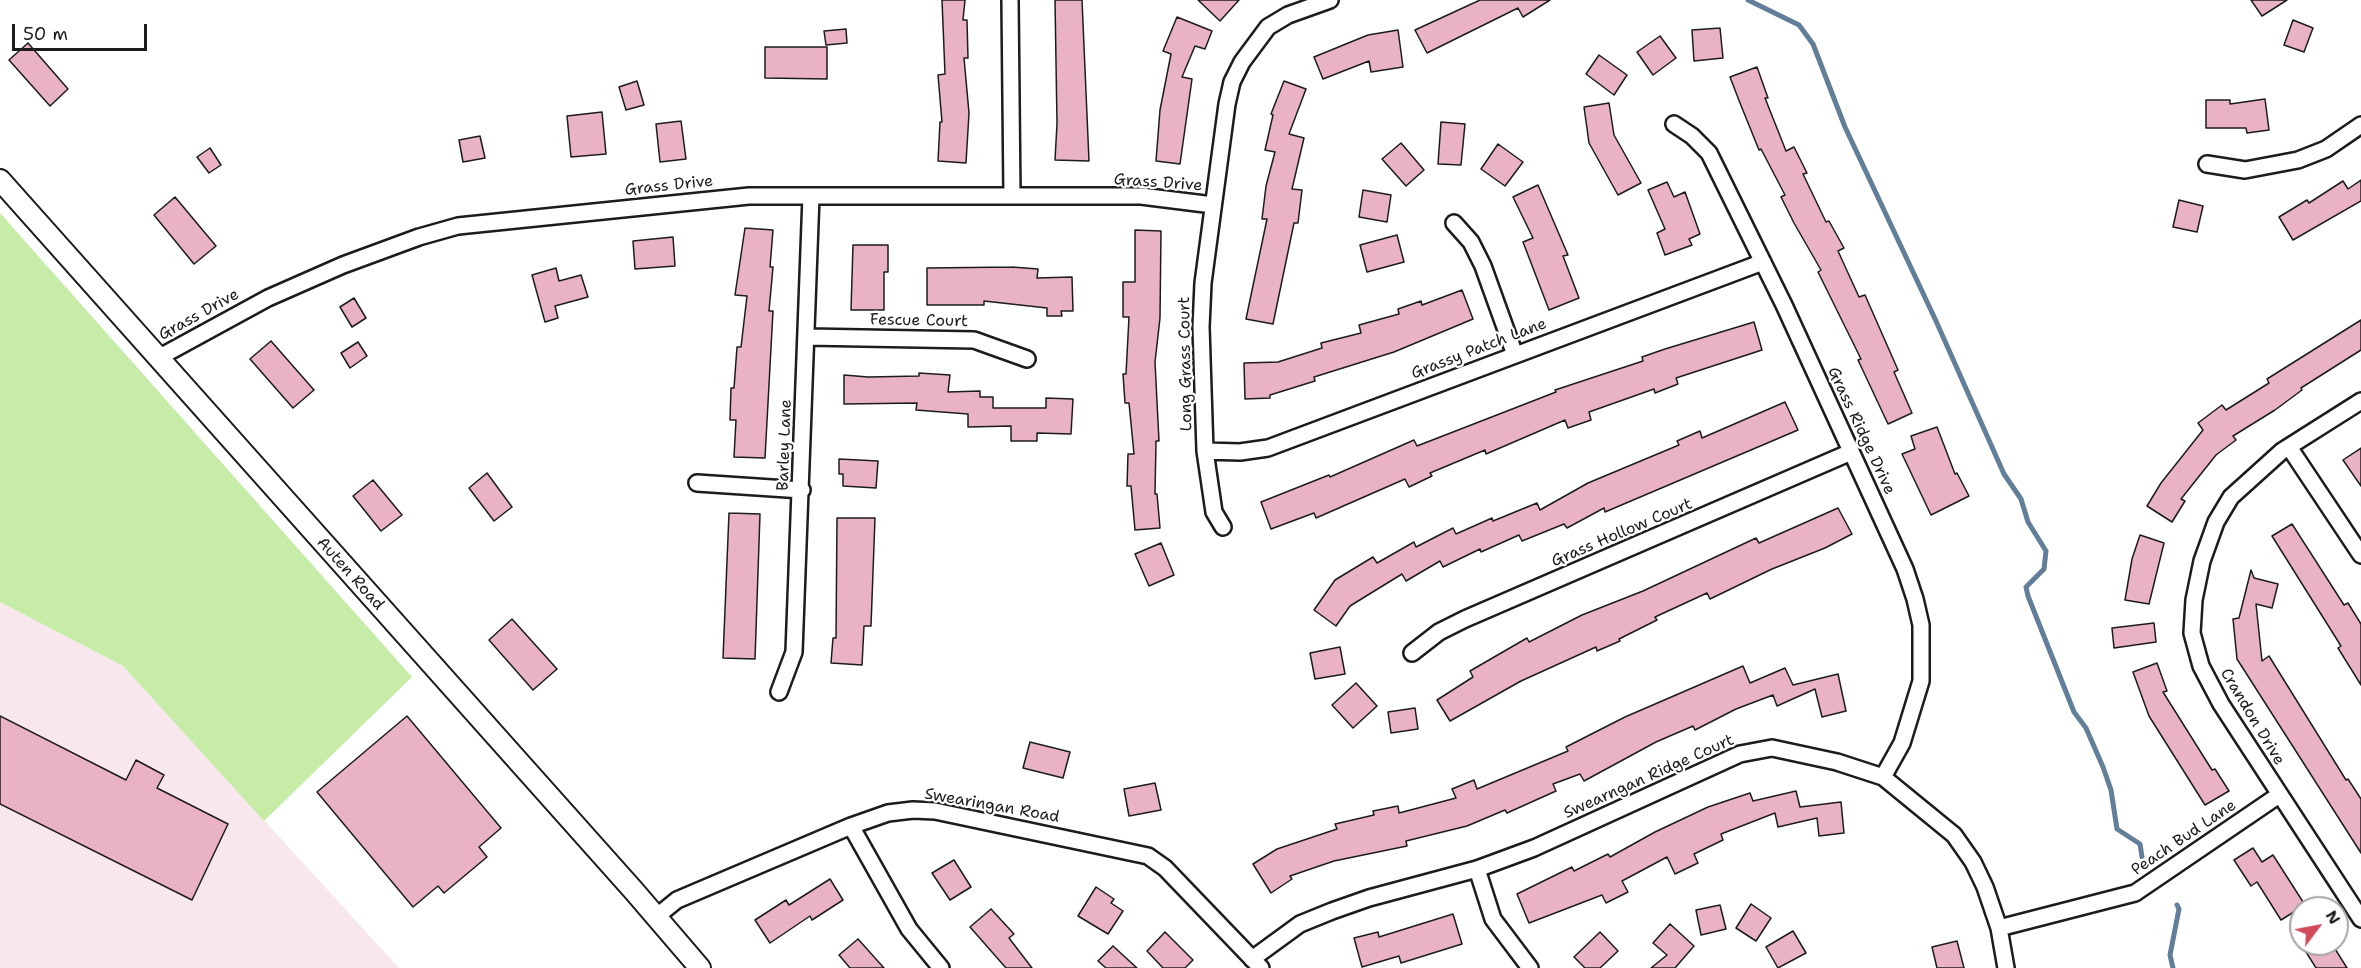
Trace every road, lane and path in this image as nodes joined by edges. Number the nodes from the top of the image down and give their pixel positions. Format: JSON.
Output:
{"nodes":[{"id":1,"x":1010,"y":0,"type":"edge"},
{"id":2,"x":1330,"y":0,"type":"edge"},
{"id":3,"x":1674,"y":124,"type":"dead end"},
{"id":4,"x":2361,"y":125,"type":"edge"},
{"id":5,"x":2207,"y":164,"type":"dead end"},
{"id":6,"x":0,"y":180,"type":"edge"},
{"id":7,"x":812,"y":196,"type":"junction"},
{"id":8,"x":1012,"y":196,"type":"junction"},
{"id":9,"x":1213,"y":205,"type":"junction"},
{"id":10,"x":1454,"y":223,"type":"dead end"},
{"id":11,"x":1763,"y":262,"type":"junction"},
{"id":12,"x":807,"y":337,"type":"junction"},
{"id":13,"x":1515,"y":355,"type":"junction"},
{"id":14,"x":158,"y":358,"type":"junction"},
{"id":15,"x":1027,"y":359,"type":"dead end"},
{"id":16,"x":2361,"y":401,"type":"edge"},
{"id":17,"x":2289,"y":447,"type":"junction"},
{"id":18,"x":1205,"y":451,"type":"junction"},
{"id":19,"x":1851,"y":452,"type":"junction"},
{"id":20,"x":697,"y":483,"type":"dead end"},
{"id":21,"x":802,"y":489,"type":"junction"},
{"id":22,"x":1223,"y":527,"type":"dead end"},
{"id":23,"x":2361,"y":555,"type":"edge"},
{"id":24,"x":1412,"y":653,"type":"dead end"},
{"id":25,"x":779,"y":692,"type":"dead end"},
{"id":26,"x":1883,"y":777,"type":"junction"},
{"id":27,"x":2279,"y":795,"type":"junction"},
{"id":28,"x":851,"y":826,"type":"junction"},
{"id":29,"x":1477,"y":869,"type":"junction"},
{"id":30,"x":656,"y":917,"type":"junction"},
{"id":31,"x":2361,"y":919,"type":"edge"},
{"id":32,"x":2000,"y":928,"type":"junction"},
{"id":33,"x":1256,"y":963,"type":"edge"},
{"id":34,"x":700,"y":968,"type":"edge"},
{"id":35,"x":940,"y":968,"type":"edge"},
{"id":36,"x":1530,"y":968,"type":"edge"},
{"id":37,"x":2006,"y":968,"type":"edge"}],
"edges":[{"from":1,"to":8,"type":"street"},
{"from":2,"to":9,"type":"street","name":"Long Grass Court"},
{"from":3,"to":11,"type":"street","name":"Grass Ridge Drive"},
{"from":4,"to":5,"type":"street"},
{"from":6,"to":14,"type":"street","name":"Auten Road"},
{"from":7,"to":8,"type":"street","name":"Grass Drive"},
{"from":7,"to":12,"type":"street","name":"Barley Lane"},
{"from":7,"to":14,"type":"street","name":"Grass Drive"},
{"from":8,"to":9,"type":"street","name":"Grass Drive"},
{"from":9,"to":18,"type":"street","name":"Long Grass Court"},
{"from":10,"to":13,"type":"street"},
{"from":11,"to":13,"type":"street","name":"Grassy Patch Lane"},
{"from":11,"to":19,"type":"street","name":"Grass Ridge Drive"},
{"from":12,"to":15,"type":"street","name":"Fescue Court"},
{"from":12,"to":21,"type":"street","name":"Barley Lane"},
{"from":13,"to":18,"type":"street","name":"Grassy Patch Lane"},
{"from":14,"to":30,"type":"street","name":"Auten Road"},
{"from":16,"to":17,"type":"street","name":"Crandon Drive"},
{"from":17,"to":23,"type":"street"},
{"from":17,"to":27,"type":"street","name":"Crandon Drive"},
{"from":18,"to":22,"type":"street","name":"Long Grass Court"},
{"from":19,"to":24,"type":"street","name":"Grass Hollow Court"},
{"from":19,"to":26,"type":"street","name":"Grass Ridge Drive"},
{"from":20,"to":21,"type":"street"},
{"from":21,"to":25,"type":"street","name":"Barley Lane"},
{"from":26,"to":29,"type":"street","name":"Swearngan Ridge Court"},
{"from":26,"to":32,"type":"street","name":"Swearngan Ridge Court"},
{"from":27,"to":31,"type":"street","name":"Crandon Drive"},
{"from":27,"to":32,"type":"street","name":"Peach Bud Lane"},
{"from":28,"to":30,"type":"street","name":"Swearingan Road"},
{"from":28,"to":33,"type":"street","name":"Swearingan Road"},
{"from":28,"to":35,"type":"street"},
{"from":29,"to":33,"type":"street","name":"Swearngan Ridge Court"},
{"from":29,"to":36,"type":"street"},
{"from":30,"to":34,"type":"street","name":"Auten Road"},
{"from":32,"to":37,"type":"street","name":"Swearngan Ridge Court"}]}
